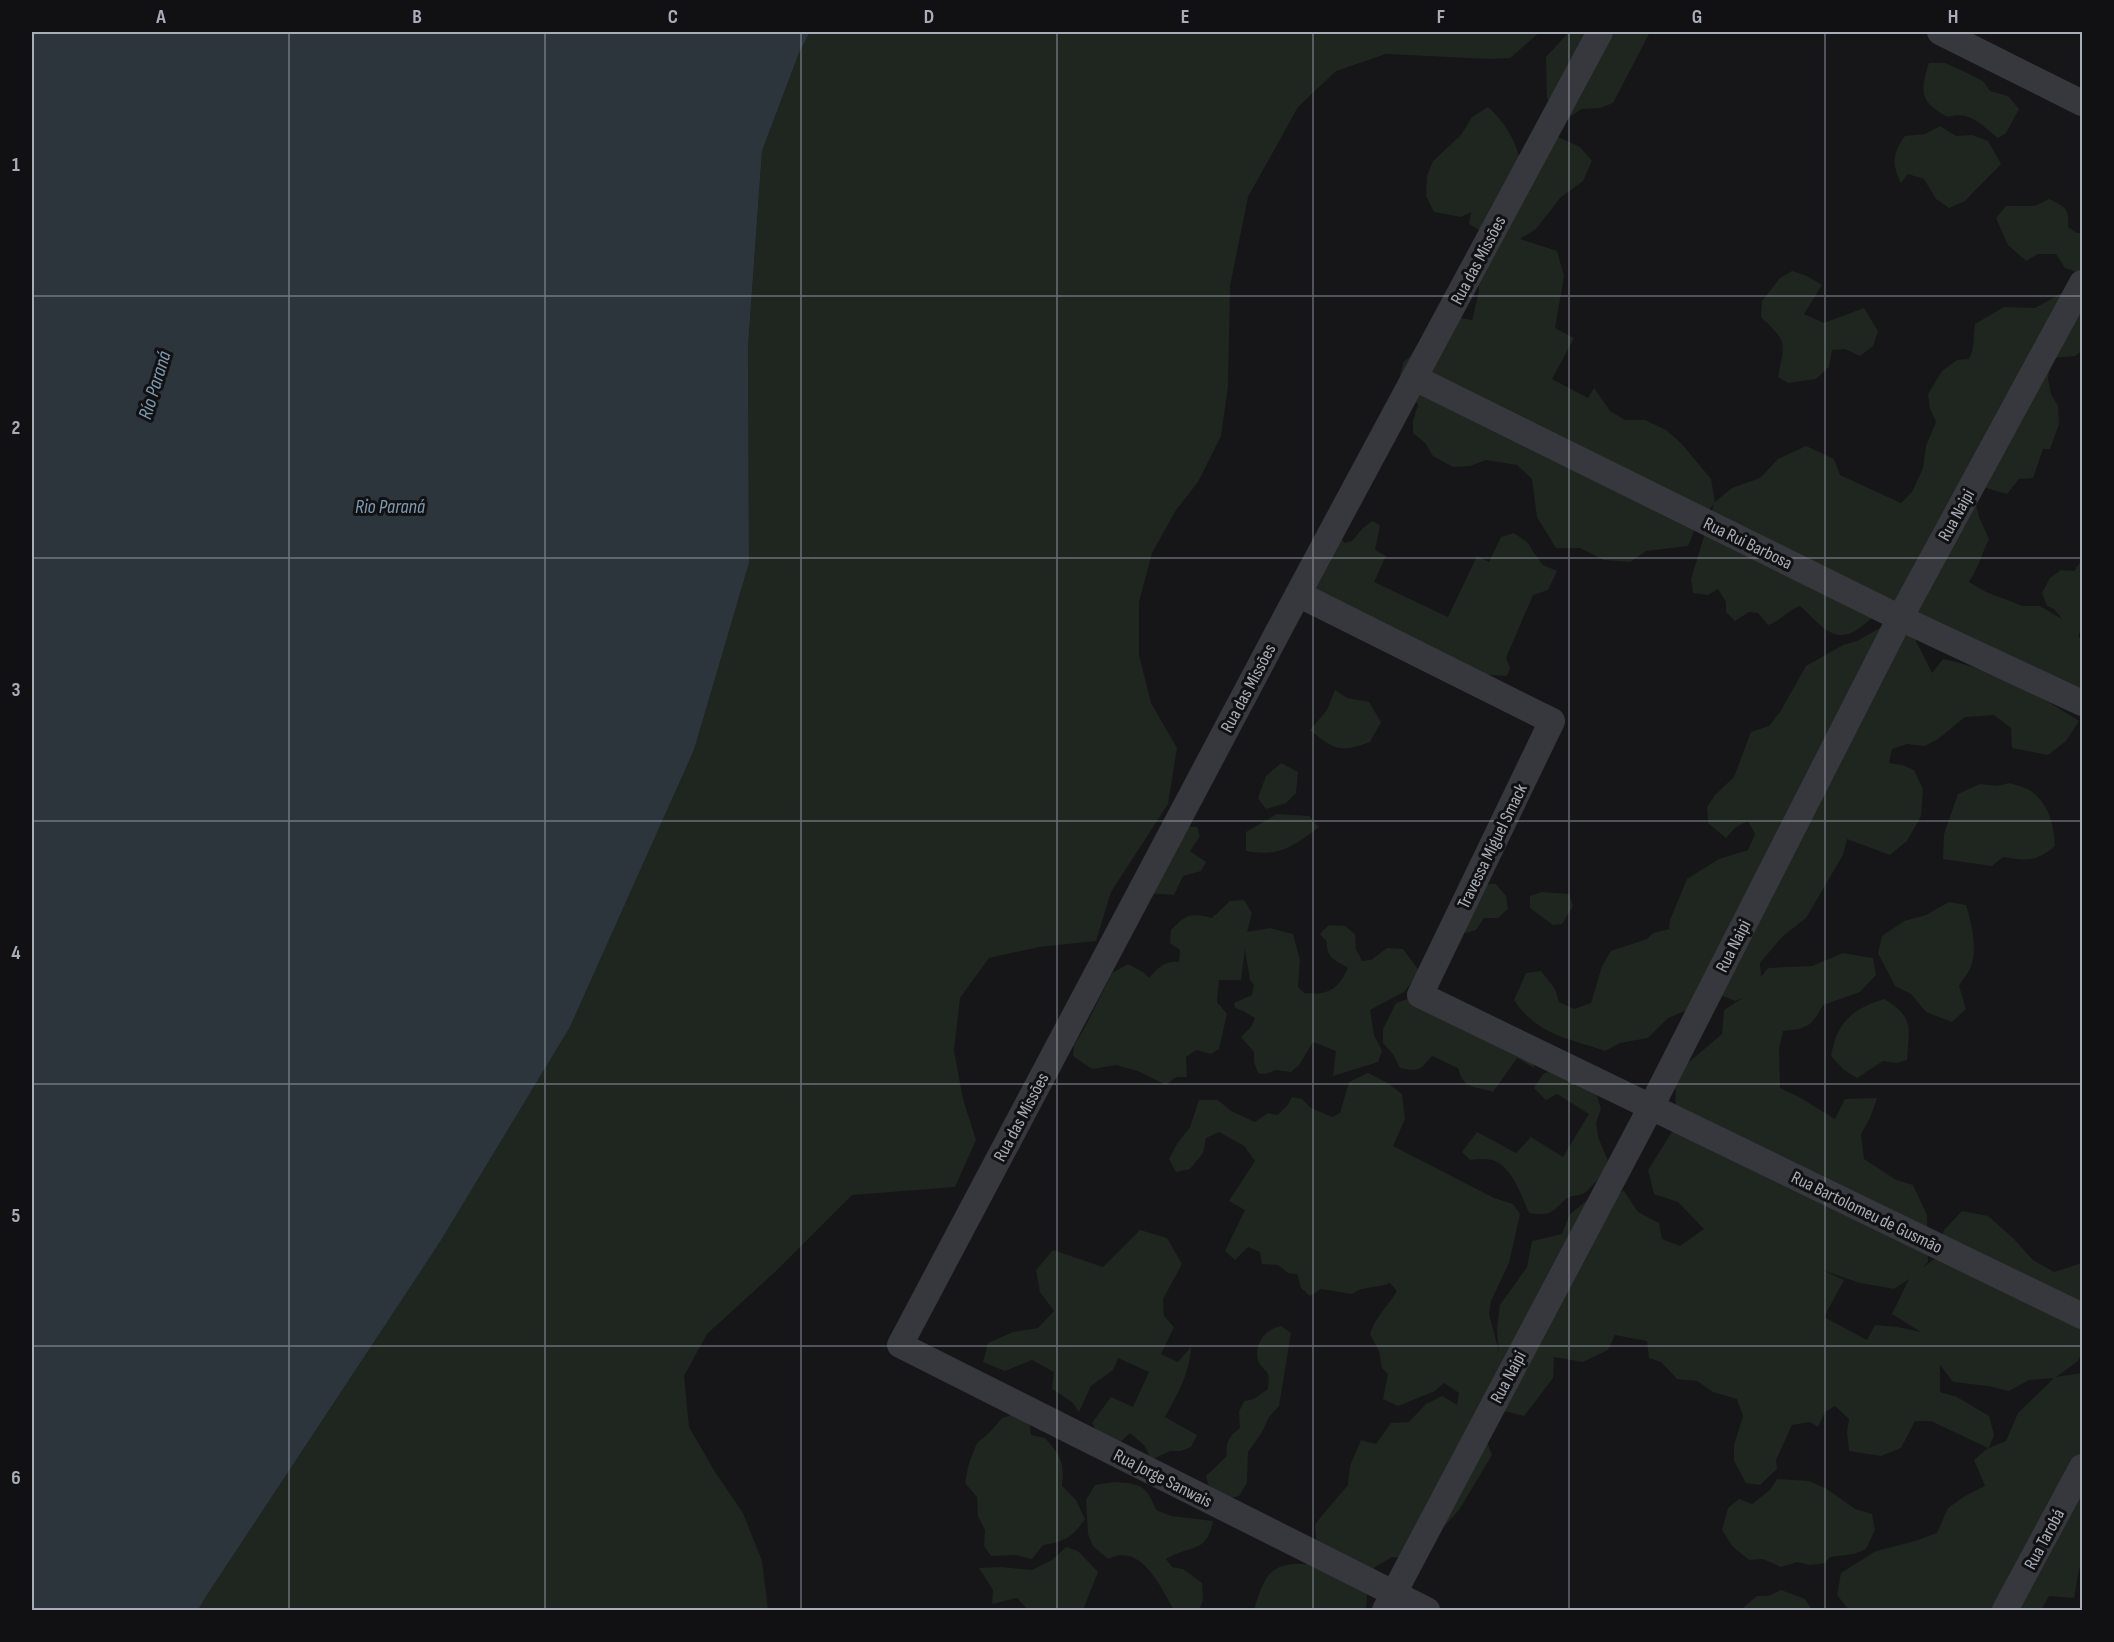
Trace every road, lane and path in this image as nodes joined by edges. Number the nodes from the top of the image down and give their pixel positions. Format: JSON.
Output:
{"nodes":[{"id":1,"x":1600,"y":32,"type":"edge"},
{"id":2,"x":1940,"y":32,"type":"edge"},
{"id":3,"x":2082,"y":103,"type":"edge"},
{"id":4,"x":2082,"y":283,"type":"edge"},
{"id":5,"x":1415,"y":378,"type":"junction"},
{"id":6,"x":1298,"y":594,"type":"junction"},
{"id":7,"x":1900,"y":618,"type":"junction"},
{"id":8,"x":2082,"y":703,"type":"edge"},
{"id":9,"x":1651,"y":1107,"type":"junction"},
{"id":10,"x":2082,"y":1316,"type":"edge"},
{"id":11,"x":900,"y":1346,"type":"joint"},
{"id":12,"x":2082,"y":1467,"type":"edge"},
{"id":13,"x":1389,"y":1602,"type":"edge"},
{"id":14,"x":1427,"y":1611,"type":"edge"},
{"id":15,"x":2006,"y":1611,"type":"edge"}],
"edges":[{"from":1,"to":5,"type":"street","name":"Rua das Missões"},
{"from":2,"to":3,"type":"street"},
{"from":4,"to":7,"type":"street","name":"Rua Naipi"},
{"from":5,"to":6,"type":"street","name":"Rua das Missões"},
{"from":5,"to":7,"type":"street","name":"Rua Rui Barbosa"},
{"from":6,"to":9,"type":"street","name":"Travessa Miguel Smack"},
{"from":6,"to":11,"type":"street","name":"Rua das Missões"},
{"from":7,"to":8,"type":"street","name":"Rua Rui Barbosa"},
{"from":7,"to":9,"type":"street","name":"Rua Naipi"},
{"from":9,"to":10,"type":"street","name":"Rua Bartolomeu de Gusmão"},
{"from":9,"to":13,"type":"street","name":"Rua Naipi"},
{"from":11,"to":13,"type":"street","name":"Rua Jorge Sanwais"},
{"from":12,"to":15,"type":"street","name":"Rua Tarobá"},
{"from":13,"to":14,"type":"street","name":"Rua Jorge Sanwais"}]}
